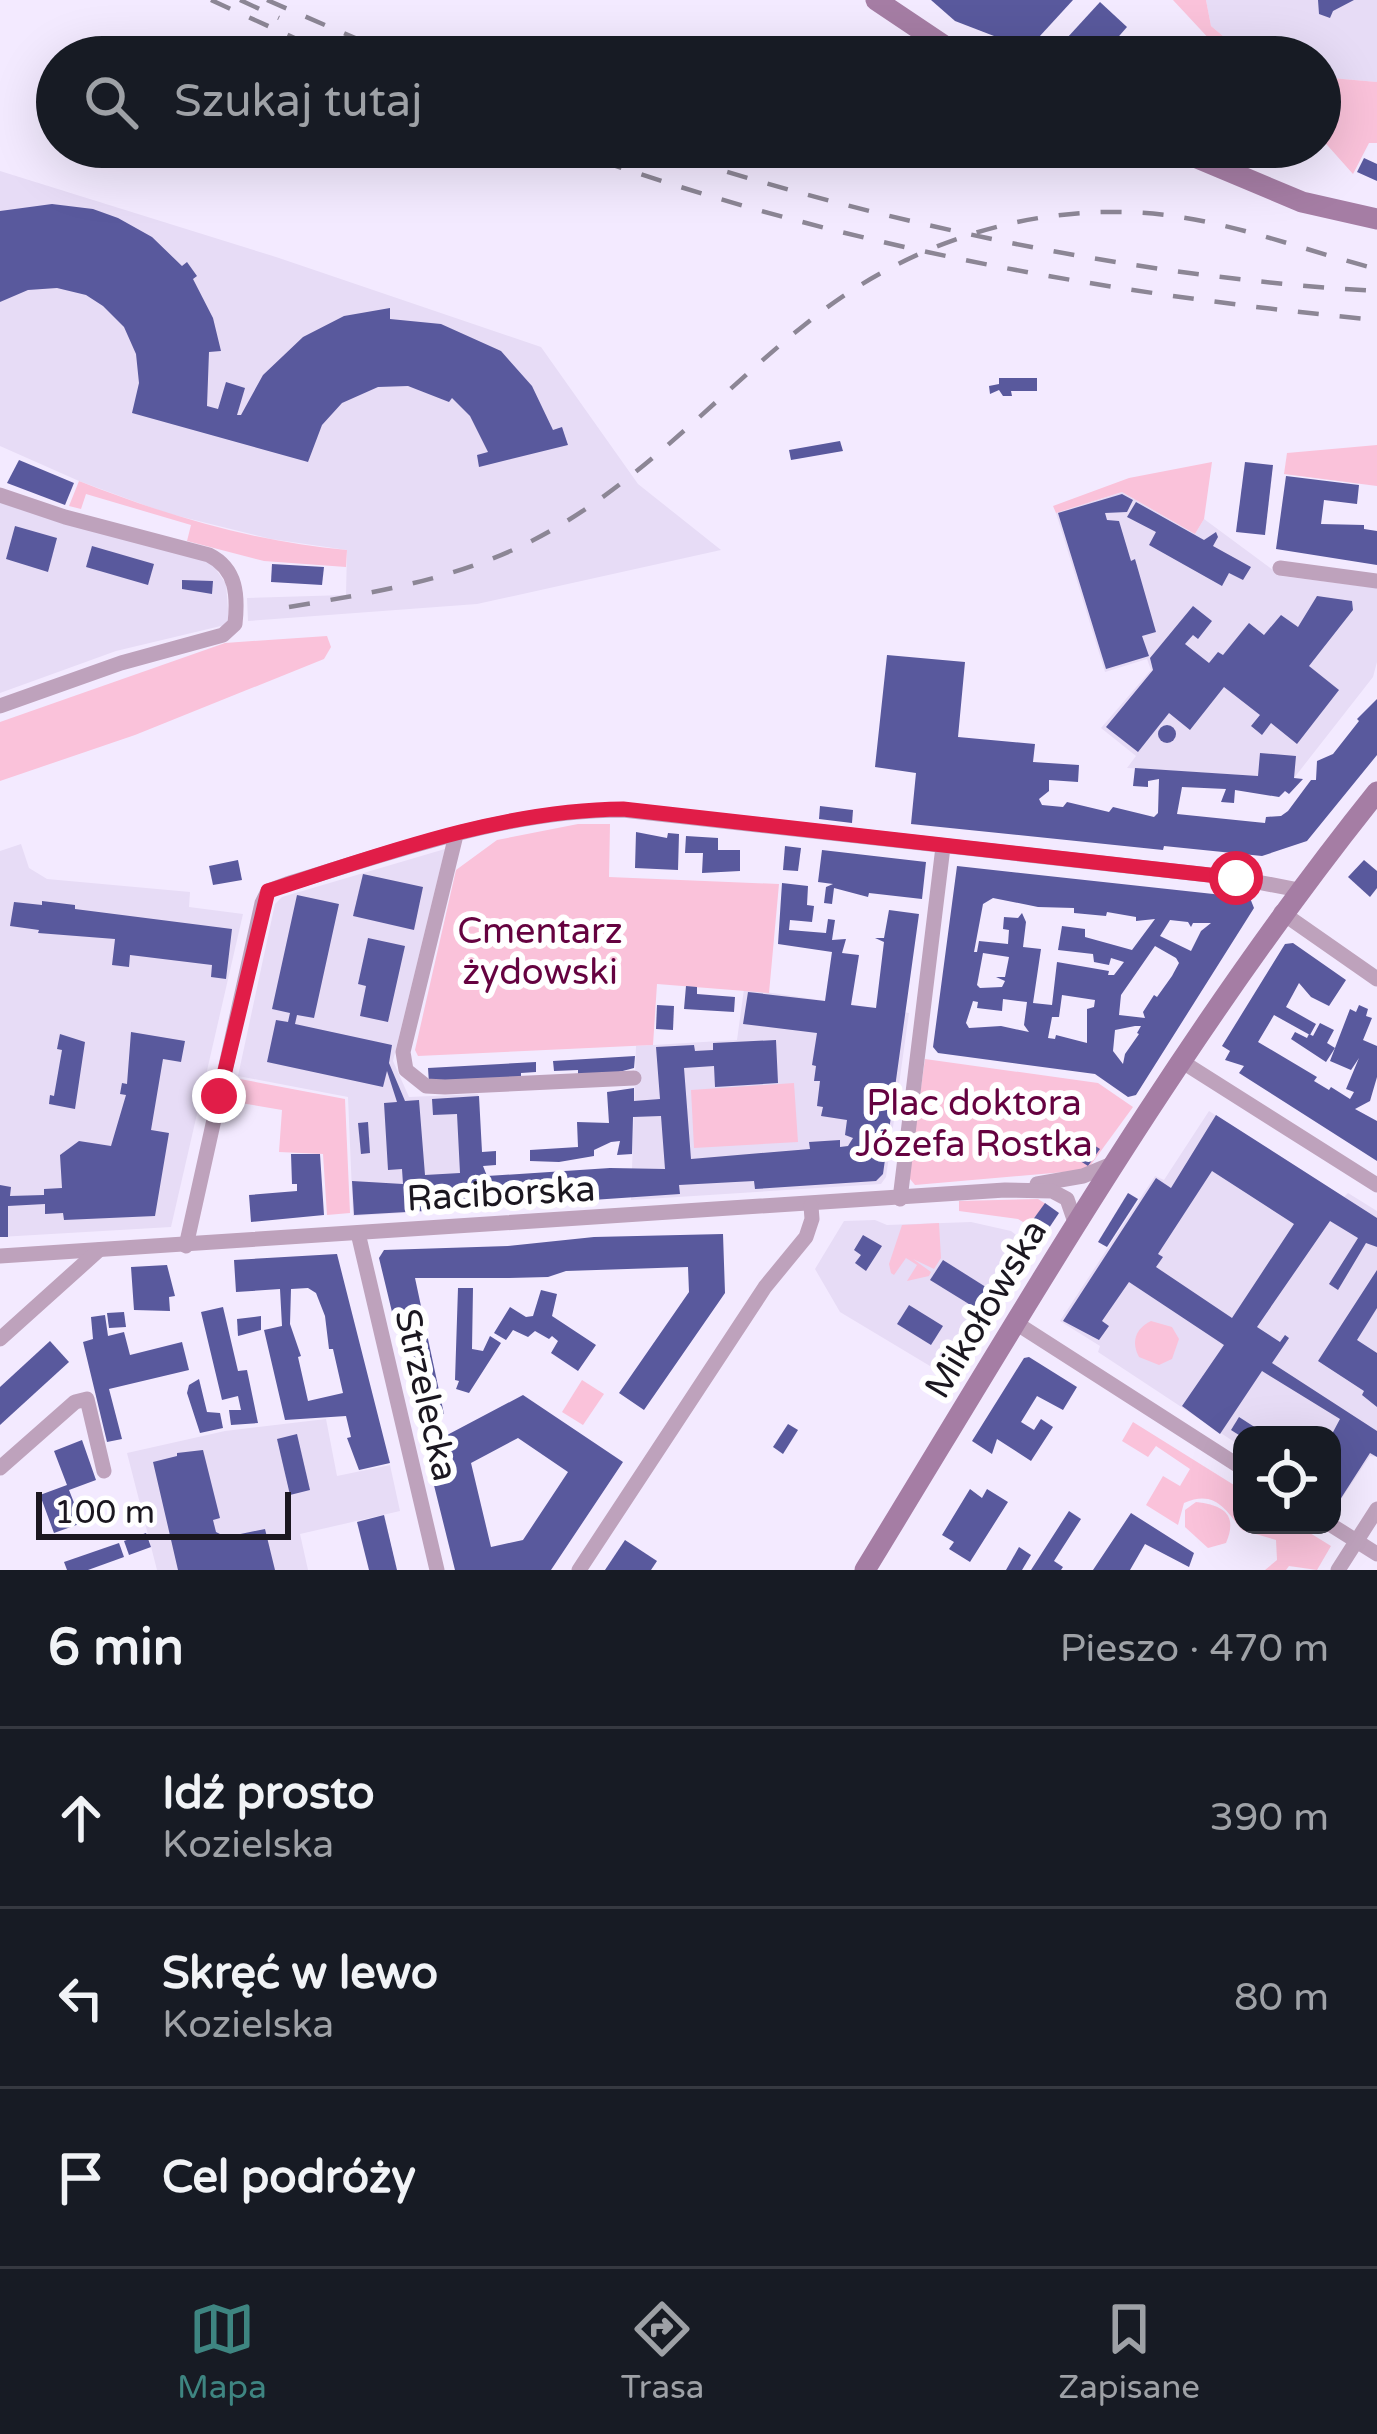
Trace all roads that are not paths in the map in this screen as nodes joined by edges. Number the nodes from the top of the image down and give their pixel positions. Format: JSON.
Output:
{"nodes":[{"id":1,"x":875,"y":0,"type":"edge"},
{"id":2,"x":929,"y":36,"type":"edge"},
{"id":3,"x":1221,"y":168,"type":"edge"},
{"id":4,"x":1372,"y":218,"type":"edge"},
{"id":5,"x":0,"y":495,"type":"edge"},
{"id":6,"x":1280,"y":568,"type":"dead end"},
{"id":7,"x":1377,"y":581,"type":"edge"},
{"id":8,"x":0,"y":706,"type":"edge"},
{"id":9,"x":1377,"y":792,"type":"edge"},
{"id":10,"x":457,"y":835,"type":"junction"},
{"id":11,"x":943,"y":847,"type":"junction"},
{"id":12,"x":1298,"y":890,"type":"junction"},
{"id":13,"x":1281,"y":912,"type":"junction"},
{"id":14,"x":1377,"y":979,"type":"edge"},
{"id":15,"x":1181,"y":1061,"type":"junction"},
{"id":16,"x":634,"y":1078,"type":"dead end"},
{"id":17,"x":1114,"y":1164,"type":"junction"},
{"id":18,"x":1377,"y":1185,"type":"edge"},
{"id":19,"x":1005,"y":1190,"type":"junction"},
{"id":20,"x":900,"y":1199,"type":"junction"},
{"id":21,"x":811,"y":1206,"type":"junction"},
{"id":22,"x":1076,"y":1225,"type":"junction"},
{"id":23,"x":358,"y":1233,"type":"junction"},
{"id":24,"x":186,"y":1246,"type":"junction"},
{"id":25,"x":98,"y":1250,"type":"junction"},
{"id":26,"x":0,"y":1256,"type":"edge"},
{"id":27,"x":1016,"y":1323,"type":"junction"},
{"id":28,"x":0,"y":1339,"type":"edge"},
{"id":29,"x":1233,"y":1462,"type":"edge"},
{"id":30,"x":0,"y":1468,"type":"edge"},
{"id":31,"x":104,"y":1471,"type":"dead end"},
{"id":32,"x":1377,"y":1509,"type":"edge"},
{"id":33,"x":1341,"y":1532,"type":"edge"},
{"id":34,"x":1356,"y":1541,"type":"junction"},
{"id":35,"x":1377,"y":1554,"type":"edge"},
{"id":36,"x":437,"y":1570,"type":"edge"},
{"id":37,"x":579,"y":1570,"type":"edge"},
{"id":38,"x":865,"y":1570,"type":"edge"},
{"id":39,"x":1338,"y":1570,"type":"edge"}],
"edges":[{"from":1,"to":2,"type":"main road"},
{"from":3,"to":4,"type":"main road"},
{"from":5,"to":8,"type":"street"},
{"from":6,"to":7,"type":"street"},
{"from":9,"to":12,"type":"main road","name":"Mikołowska"},
{"from":10,"to":11,"type":"street"},
{"from":10,"to":16,"type":"street"},
{"from":10,"to":24,"type":"street"},
{"from":11,"to":12,"type":"street"},
{"from":11,"to":20,"type":"street"},
{"from":12,"to":13,"type":"main road","name":"Mikołowska"},
{"from":13,"to":14,"type":"street"},
{"from":13,"to":15,"type":"main road","name":"Mikołowska"},
{"from":15,"to":17,"type":"main road","name":"Mikołowska"},
{"from":15,"to":18,"type":"street"},
{"from":17,"to":19,"type":"street","name":"Raciborska"},
{"from":17,"to":22,"type":"main road","name":"Mikołowska"},
{"from":19,"to":20,"type":"street","name":"Raciborska"},
{"from":19,"to":22,"type":"street","name":"Raciborska"},
{"from":20,"to":21,"type":"street","name":"Raciborska"},
{"from":21,"to":23,"type":"street","name":"Raciborska"},
{"from":21,"to":37,"type":"street"},
{"from":22,"to":27,"type":"main road","name":"Mikołowska"},
{"from":23,"to":24,"type":"street","name":"Raciborska"},
{"from":23,"to":36,"type":"street","name":"Strzelecka"},
{"from":24,"to":25,"type":"street","name":"Raciborska"},
{"from":25,"to":26,"type":"street","name":"Raciborska"},
{"from":25,"to":28,"type":"street"},
{"from":27,"to":29,"type":"street"},
{"from":27,"to":38,"type":"main road","name":"Mikołowska"},
{"from":30,"to":31,"type":"street"},
{"from":32,"to":34,"type":"street"},
{"from":33,"to":34,"type":"street"},
{"from":34,"to":35,"type":"street"},
{"from":34,"to":39,"type":"street"}]}
